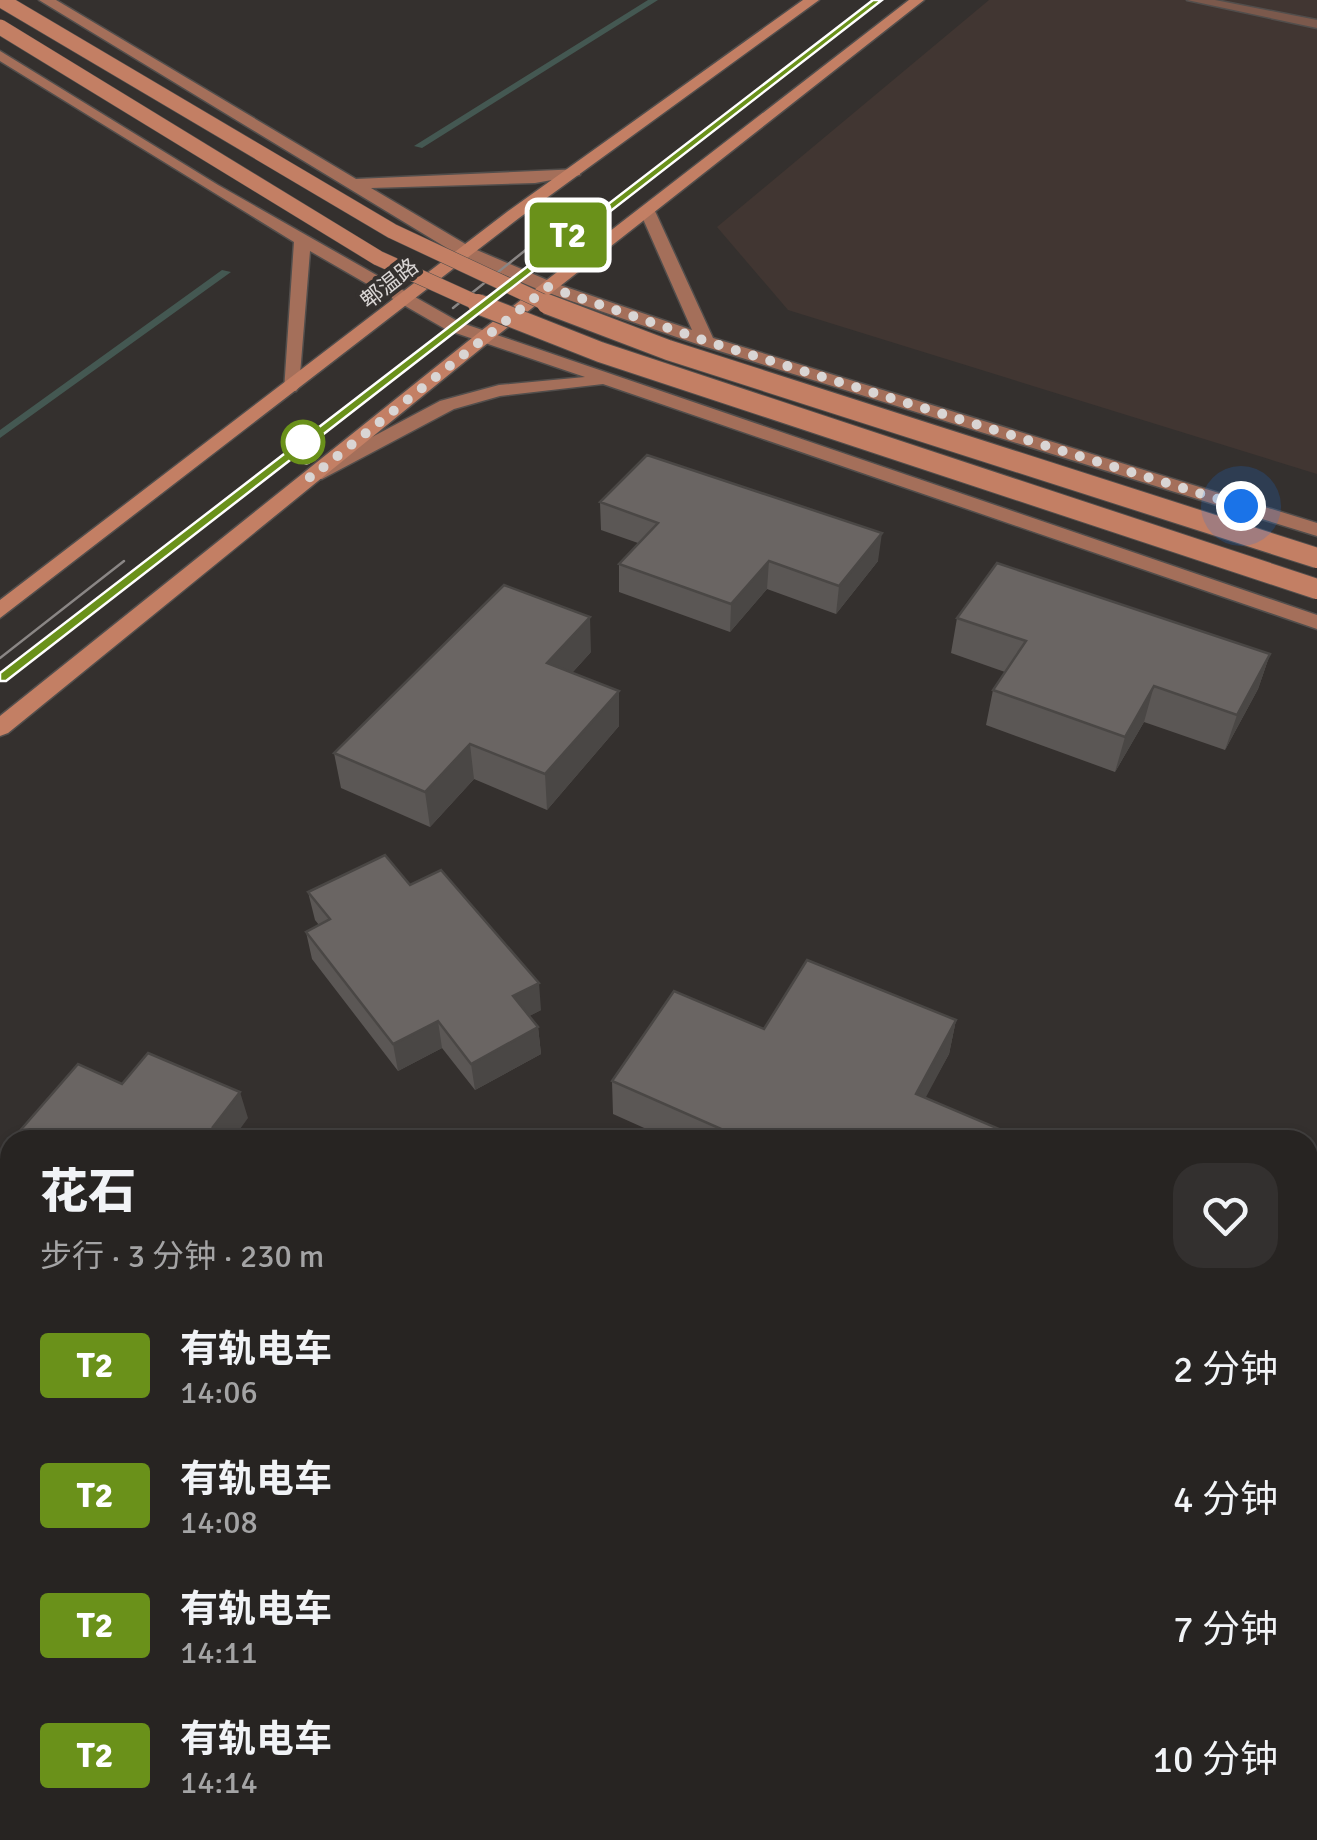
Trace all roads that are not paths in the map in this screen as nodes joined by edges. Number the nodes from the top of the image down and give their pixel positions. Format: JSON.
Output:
{"nodes":[{"id":1,"x":1,"y":0,"type":"edge"},
{"id":2,"x":46,"y":0,"type":"edge"},
{"id":3,"x":812,"y":0,"type":"edge"},
{"id":4,"x":917,"y":0,"type":"edge"},
{"id":5,"x":1194,"y":0,"type":"edge"},
{"id":6,"x":1317,"y":24,"type":"edge"},
{"id":7,"x":0,"y":27,"type":"edge"},
{"id":8,"x":0,"y":54,"type":"edge"},
{"id":9,"x":574,"y":172,"type":"junction"},
{"id":10,"x":354,"y":184,"type":"junction"},
{"id":11,"x":648,"y":212,"type":"junction"},
{"id":12,"x":302,"y":242,"type":"junction"},
{"id":13,"x":466,"y":252,"type":"junction"},
{"id":14,"x":548,"y":287,"type":"junction"},
{"id":15,"x":402,"y":301,"type":"junction"},
{"id":16,"x":483,"y":338,"type":"junction"},
{"id":17,"x":706,"y":341,"type":"junction"},
{"id":18,"x":614,"y":382,"type":"junction"},
{"id":19,"x":290,"y":388,"type":"junction"},
{"id":20,"x":310,"y":478,"type":"junction"},
{"id":21,"x":1317,"y":530,"type":"edge"},
{"id":22,"x":1317,"y":558,"type":"edge"},
{"id":23,"x":1317,"y":590,"type":"edge"},
{"id":24,"x":0,"y":611,"type":"edge"},
{"id":25,"x":1317,"y":622,"type":"edge"},
{"id":26,"x":0,"y":728,"type":"edge"}],
"edges":[{"from":1,"to":22,"type":"main road","bridge":true},
{"from":2,"to":10,"type":"main road"},
{"from":3,"to":9,"type":"main road","name":"郫温路"},
{"from":4,"to":11,"type":"main road"},
{"from":5,"to":6,"type":"street"},
{"from":7,"to":23,"type":"main road","bridge":true},
{"from":8,"to":12,"type":"main road"},
{"from":9,"to":10,"type":"main road"},
{"from":9,"to":13,"type":"main road","name":"郫温路"},
{"from":10,"to":13,"type":"main road"},
{"from":11,"to":14,"type":"main road"},
{"from":11,"to":17,"type":"main road"},
{"from":12,"to":15,"type":"main road"},
{"from":12,"to":19,"type":"main road"},
{"from":13,"to":14,"type":"main road"},
{"from":13,"to":15,"type":"main road","name":"郫温路"},
{"from":14,"to":16,"type":"main road"},
{"from":14,"to":17,"type":"main road"},
{"from":15,"to":16,"type":"main road"},
{"from":15,"to":19,"type":"main road","name":"郫温路"},
{"from":16,"to":18,"type":"main road"},
{"from":16,"to":20,"type":"main road"},
{"from":17,"to":21,"type":"main road"},
{"from":18,"to":20,"type":"main road"},
{"from":18,"to":25,"type":"main road"},
{"from":19,"to":24,"type":"main road","name":"郫温路"},
{"from":20,"to":26,"type":"main road"}]}
